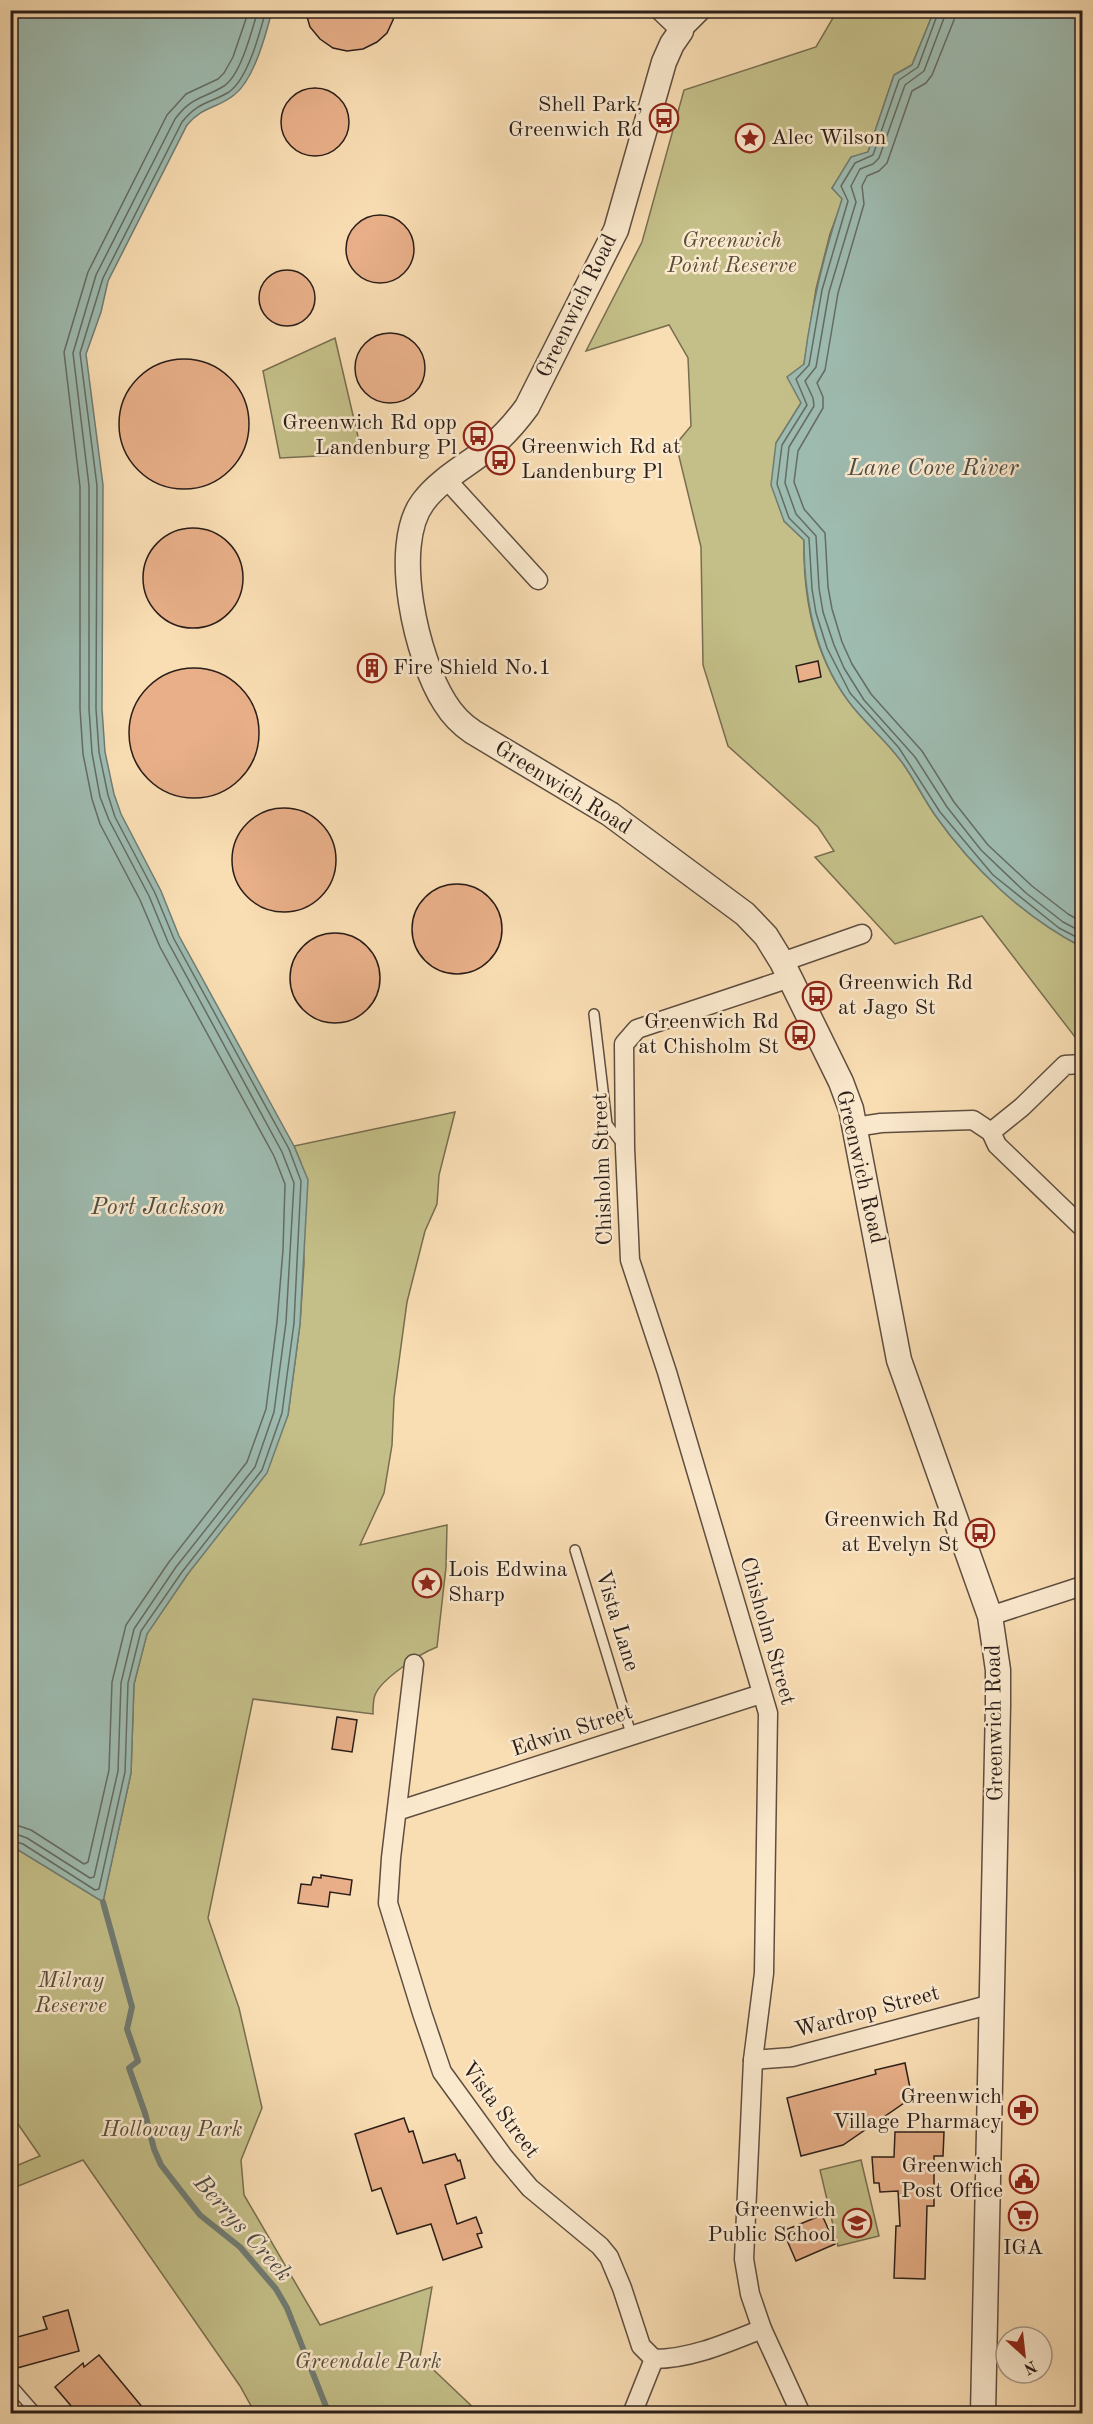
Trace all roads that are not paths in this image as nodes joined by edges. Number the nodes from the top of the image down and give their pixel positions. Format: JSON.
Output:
{"nodes":[{"id":1,"x":659,"y":10,"type":"edge"},
{"id":2,"x":702,"y":10,"type":"edge"},
{"id":3,"x":681,"y":31,"type":"junction"},
{"id":4,"x":446,"y":480,"type":"junction"},
{"id":5,"x":538,"y":579,"type":"dead end"},
{"id":6,"x":862,"y":934,"type":"dead end"},
{"id":7,"x":786,"y":970,"type":"junction"},
{"id":8,"x":594,"y":1014,"type":"dead end"},
{"id":9,"x":1083,"y":1064,"type":"edge"},
{"id":10,"x":855,"y":1127,"type":"junction"},
{"id":11,"x":991,"y":1132,"type":"junction"},
{"id":12,"x":625,"y":1148,"type":"junction"},
{"id":13,"x":1083,"y":1227,"type":"edge"},
{"id":14,"x":575,"y":1550,"type":"dead end"},
{"id":15,"x":1083,"y":1586,"type":"edge"},
{"id":16,"x":990,"y":1616,"type":"junction"},
{"id":17,"x":414,"y":1664,"type":"dead end"},
{"id":18,"x":761,"y":1694,"type":"junction"},
{"id":19,"x":632,"y":1737,"type":"junction"},
{"id":20,"x":398,"y":1811,"type":"junction"},
{"id":21,"x":992,"y":2004,"type":"junction"},
{"id":22,"x":753,"y":2060,"type":"junction"},
{"id":23,"x":762,"y":2329,"type":"junction"},
{"id":24,"x":654,"y":2359,"type":"junction"},
{"id":25,"x":10,"y":2383,"type":"edge"},
{"id":26,"x":37,"y":2414,"type":"edge"},
{"id":27,"x":632,"y":2414,"type":"edge"},
{"id":28,"x":801,"y":2414,"type":"edge"},
{"id":29,"x":983,"y":2414,"type":"edge"}],
"edges":[{"from":1,"to":3,"type":"street"},
{"from":2,"to":3,"type":"street"},
{"from":3,"to":4,"type":"street","name":"Greenwich Road"},
{"from":4,"to":5,"type":"street"},
{"from":4,"to":7,"type":"street","name":"Greenwich Road"},
{"from":6,"to":7,"type":"street","name":"Chisholm Street"},
{"from":7,"to":10,"type":"street","name":"Greenwich Road"},
{"from":7,"to":12,"type":"street","name":"Chisholm Street"},
{"from":8,"to":12,"type":"lane"},
{"from":9,"to":11,"type":"street"},
{"from":10,"to":11,"type":"street"},
{"from":10,"to":16,"type":"street","name":"Greenwich Road"},
{"from":11,"to":13,"type":"street"},
{"from":12,"to":18,"type":"street","name":"Chisholm Street"},
{"from":14,"to":19,"type":"lane","name":"Vista Lane"},
{"from":15,"to":16,"type":"street"},
{"from":16,"to":21,"type":"street","name":"Greenwich Road"},
{"from":17,"to":20,"type":"street","name":"Vista Street"},
{"from":18,"to":19,"type":"street","name":"Edwin Street"},
{"from":18,"to":22,"type":"street","name":"Chisholm Street"},
{"from":19,"to":20,"type":"street","name":"Edwin Street"},
{"from":20,"to":24,"type":"street","name":"Vista Street"},
{"from":21,"to":22,"type":"street","name":"Wardrop Street"},
{"from":21,"to":29,"type":"street","name":"Greenwich Road"},
{"from":22,"to":23,"type":"street","name":"Chisholm Street"},
{"from":23,"to":24,"type":"street"},
{"from":23,"to":28,"type":"street","name":"Chisholm Street"},
{"from":24,"to":27,"type":"street"},
{"from":25,"to":26,"type":"lane"}]}
